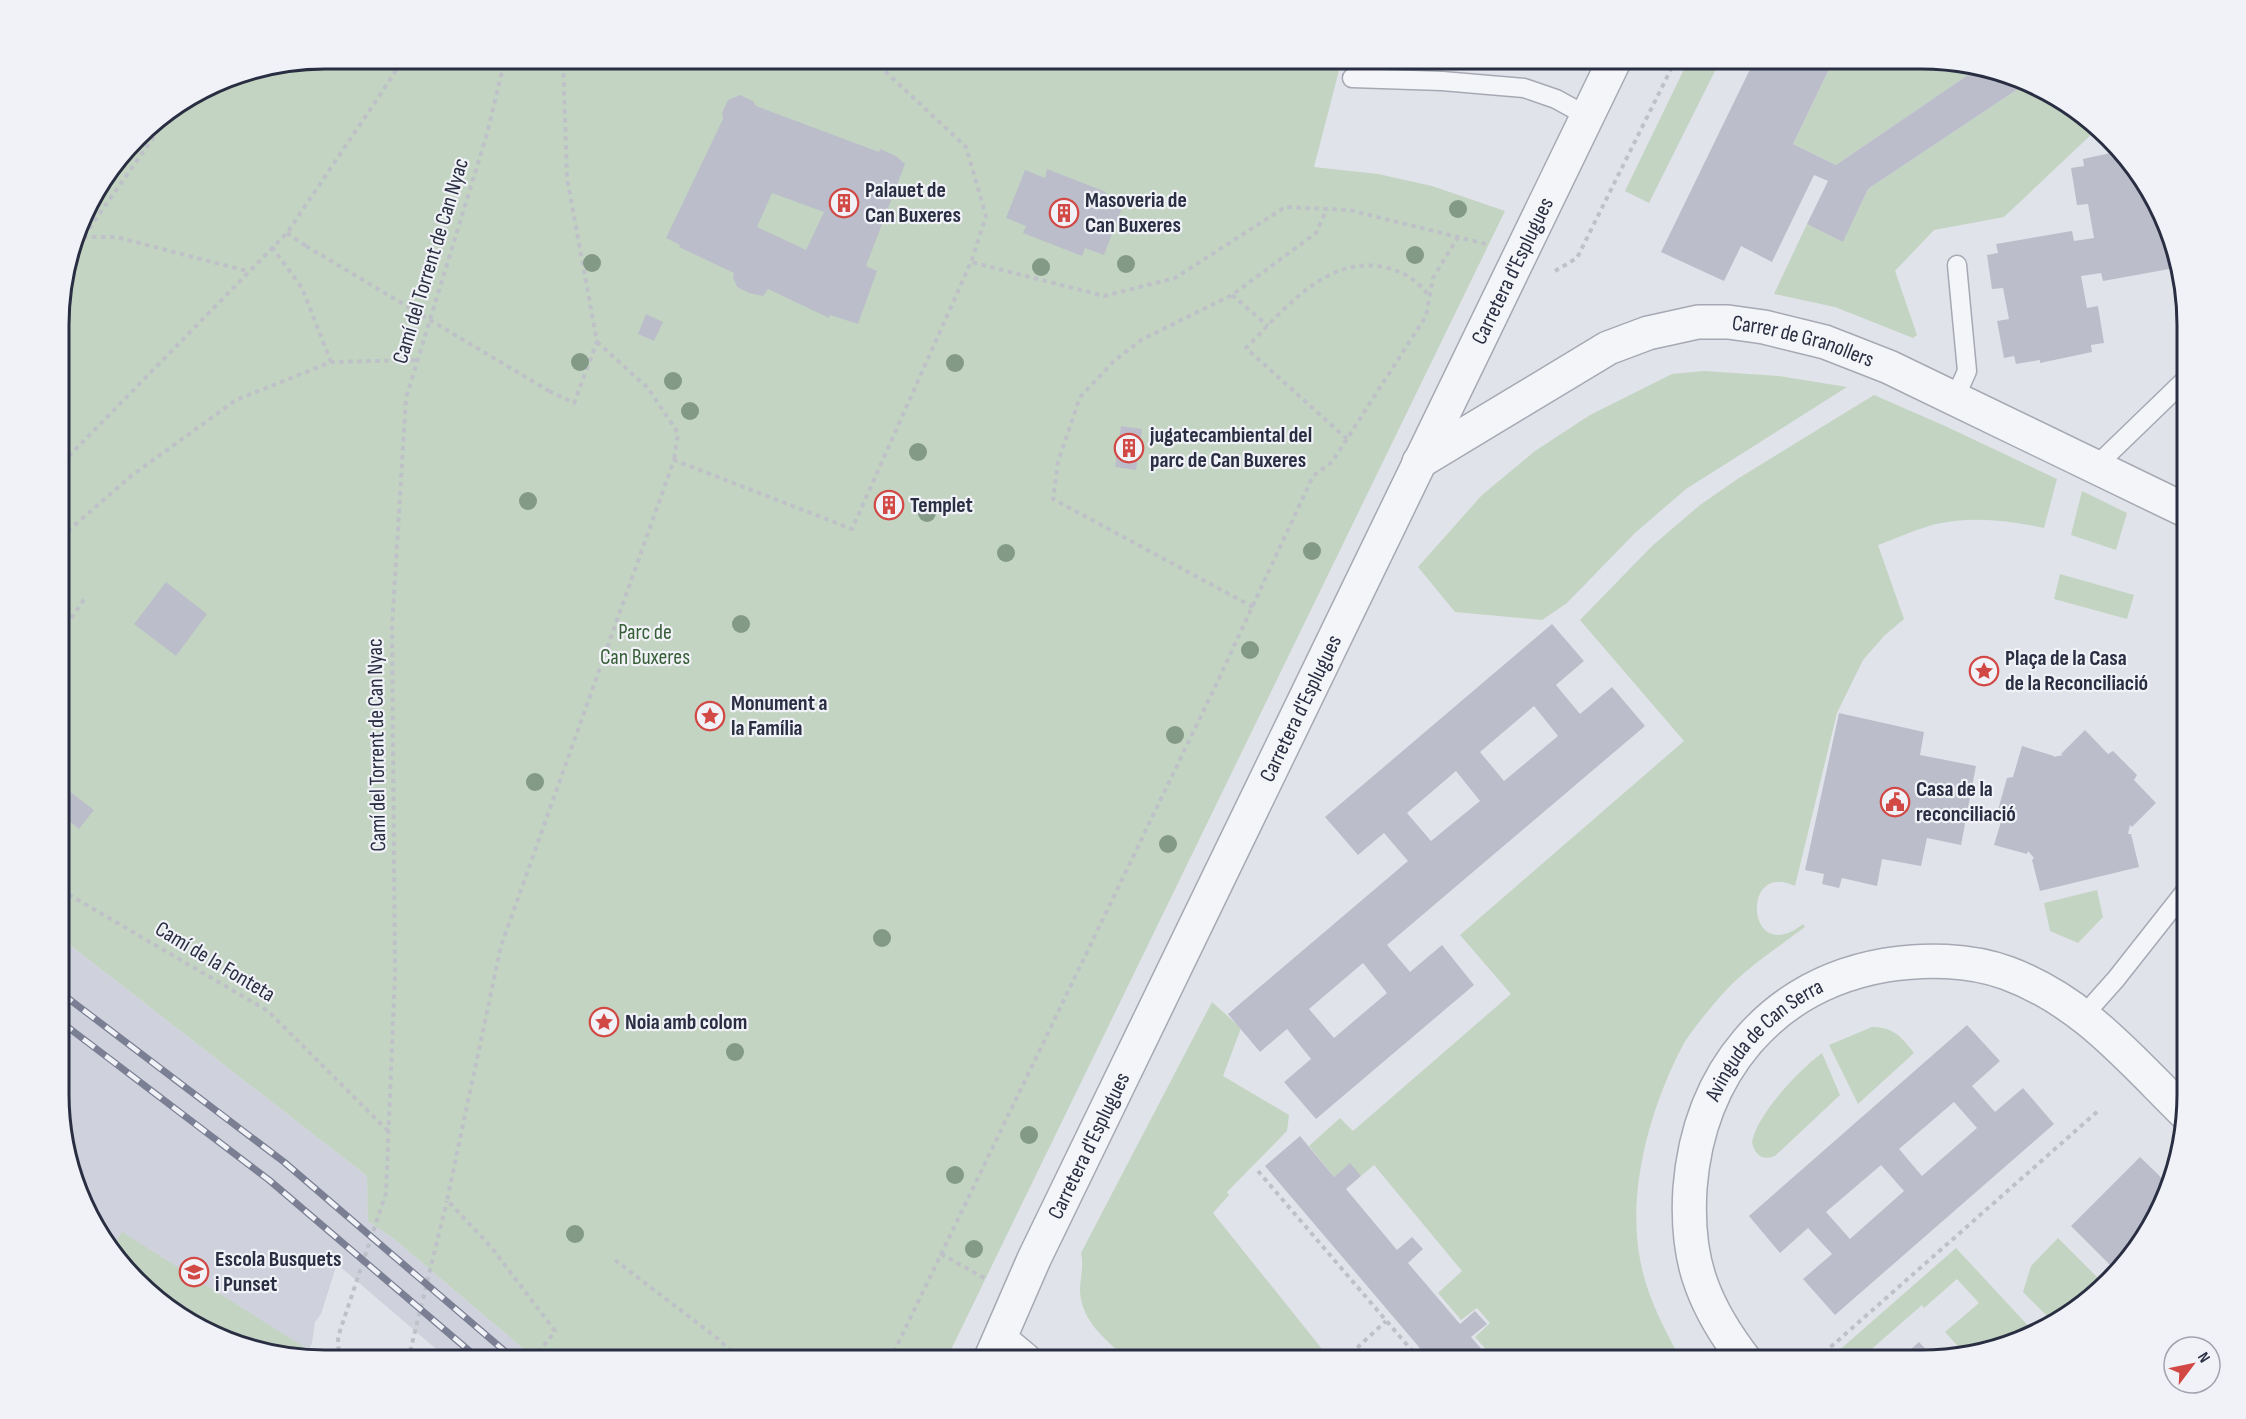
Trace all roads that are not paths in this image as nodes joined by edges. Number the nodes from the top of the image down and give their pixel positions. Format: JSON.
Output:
{"nodes":[{"id":1,"x":1610,"y":69,"type":"edge"},
{"id":2,"x":1352,"y":78,"type":"dead end"},
{"id":3,"x":1587,"y":116,"type":"junction"},
{"id":4,"x":1957,"y":265,"type":"dead end"},
{"id":5,"x":2177,"y":388,"type":"edge"},
{"id":6,"x":1955,"y":398,"type":"junction"},
{"id":7,"x":1419,"y":462,"type":"junction"},
{"id":8,"x":2097,"y":465,"type":"junction"},
{"id":9,"x":2177,"y":506,"type":"edge"},
{"id":10,"x":2177,"y":903,"type":"edge"},
{"id":11,"x":2084,"y":1014,"type":"junction"},
{"id":12,"x":2176,"y":1104,"type":"edge"},
{"id":13,"x":995,"y":1350,"type":"edge"},
{"id":14,"x":1738,"y":1350,"type":"edge"}],
"edges":[{"from":1,"to":3,"type":"street","name":"Carretera d'Esplugues"},
{"from":2,"to":3,"type":"lane"},
{"from":3,"to":7,"type":"street","name":"Carretera d'Esplugues"},
{"from":4,"to":6,"type":"lane"},
{"from":5,"to":8,"type":"lane"},
{"from":6,"to":7,"type":"street","name":"Carrer de Granollers"},
{"from":6,"to":8,"type":"street","name":"Carrer de Granollers"},
{"from":7,"to":13,"type":"street","name":"Carretera d'Esplugues"},
{"from":8,"to":9,"type":"street","name":"Carrer de Granollers"},
{"from":10,"to":11,"type":"lane"},
{"from":11,"to":12,"type":"street","name":"Avinguda de Can Serra"},
{"from":11,"to":14,"type":"street","name":"Avinguda de Can Serra"}]}
